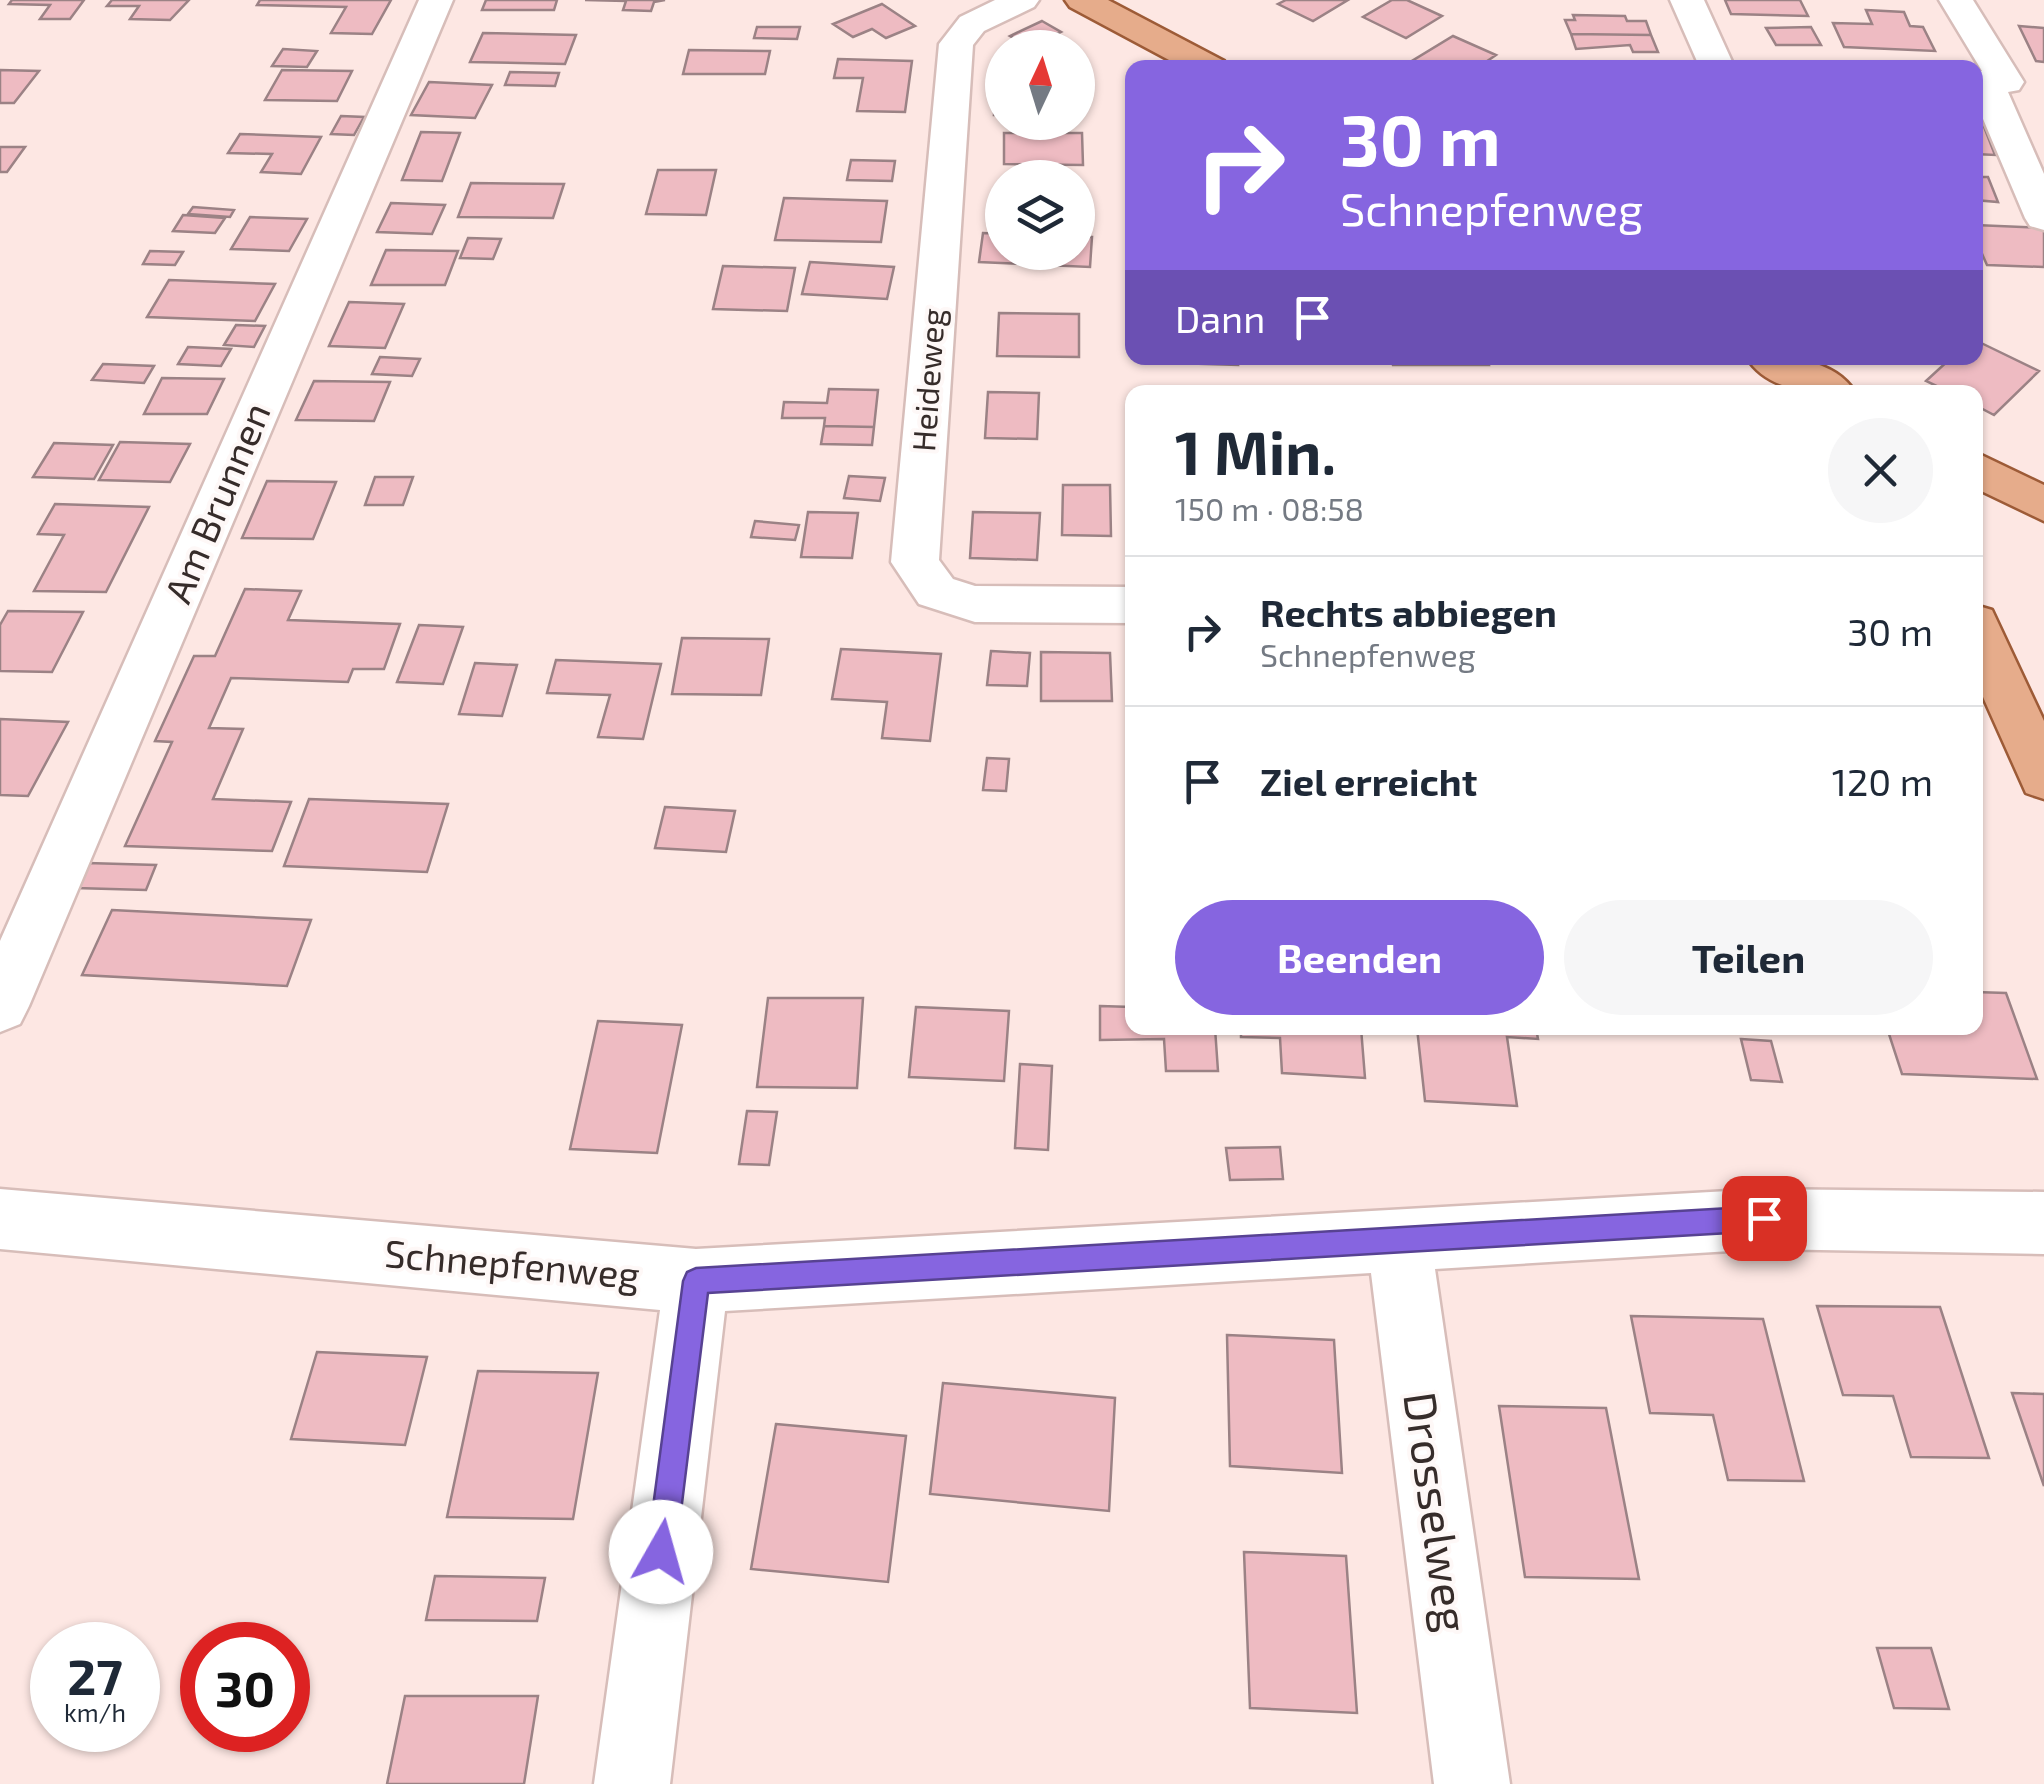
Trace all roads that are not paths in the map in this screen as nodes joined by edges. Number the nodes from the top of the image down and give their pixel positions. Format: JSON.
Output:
{"nodes":[{"id":1,"x":436,"y":0,"type":"edge"},
{"id":2,"x":1022,"y":0,"type":"edge"},
{"id":3,"x":1082,"y":0,"type":"edge"},
{"id":4,"x":1648,"y":0,"type":"edge"},
{"id":5,"x":1956,"y":0,"type":"edge"},
{"id":6,"x":1692,"y":10,"type":"edge"},
{"id":7,"x":1197,"y":60,"type":"edge"},
{"id":8,"x":1714,"y":60,"type":"edge"},
{"id":9,"x":1980,"y":60,"type":"edge"},
{"id":10,"x":1989,"y":81,"type":"edge"},
{"id":11,"x":2044,"y":84,"type":"edge"},
{"id":12,"x":2044,"y":218,"type":"edge"},
{"id":13,"x":1793,"y":365,"type":"edge"},
{"id":14,"x":1823,"y":385,"type":"edge"},
{"id":15,"x":1983,"y":472,"type":"edge"},
{"id":16,"x":2044,"y":505,"type":"edge"},
{"id":17,"x":1125,"y":605,"type":"edge"},
{"id":18,"x":1983,"y":645,"type":"edge"},
{"id":19,"x":2044,"y":778,"type":"edge"},
{"id":20,"x":0,"y":1006,"type":"edge"},
{"id":21,"x":0,"y":1219,"type":"edge"},
{"id":22,"x":2044,"y":1223,"type":"edge"},
{"id":23,"x":1399,"y":1240,"type":"junction"},
{"id":24,"x":696,"y":1281,"type":"junction"},
{"id":25,"x":632,"y":1784,"type":"edge"},
{"id":26,"x":1472,"y":1784,"type":"edge"}],
"edges":[{"from":1,"to":20,"type":"street","name":"Am Brunnen"},
{"from":2,"to":17,"type":"street","name":"Heideweg"},
{"from":3,"to":7,"type":"main road"},
{"from":4,"to":6,"type":"street"},
{"from":5,"to":9,"type":"street"},
{"from":6,"to":8,"type":"street"},
{"from":10,"to":11,"type":"street"},
{"from":10,"to":12,"type":"street"},
{"from":13,"to":14,"type":"main road"},
{"from":15,"to":16,"type":"main road"},
{"from":18,"to":19,"type":"main road"},
{"from":21,"to":24,"type":"street","name":"Schnepfenweg"},
{"from":22,"to":23,"type":"street","name":"Schnepfenweg"},
{"from":23,"to":24,"type":"street","name":"Schnepfenweg"},
{"from":23,"to":26,"type":"street","name":"Drosselweg"},
{"from":24,"to":25,"type":"street"}]}
